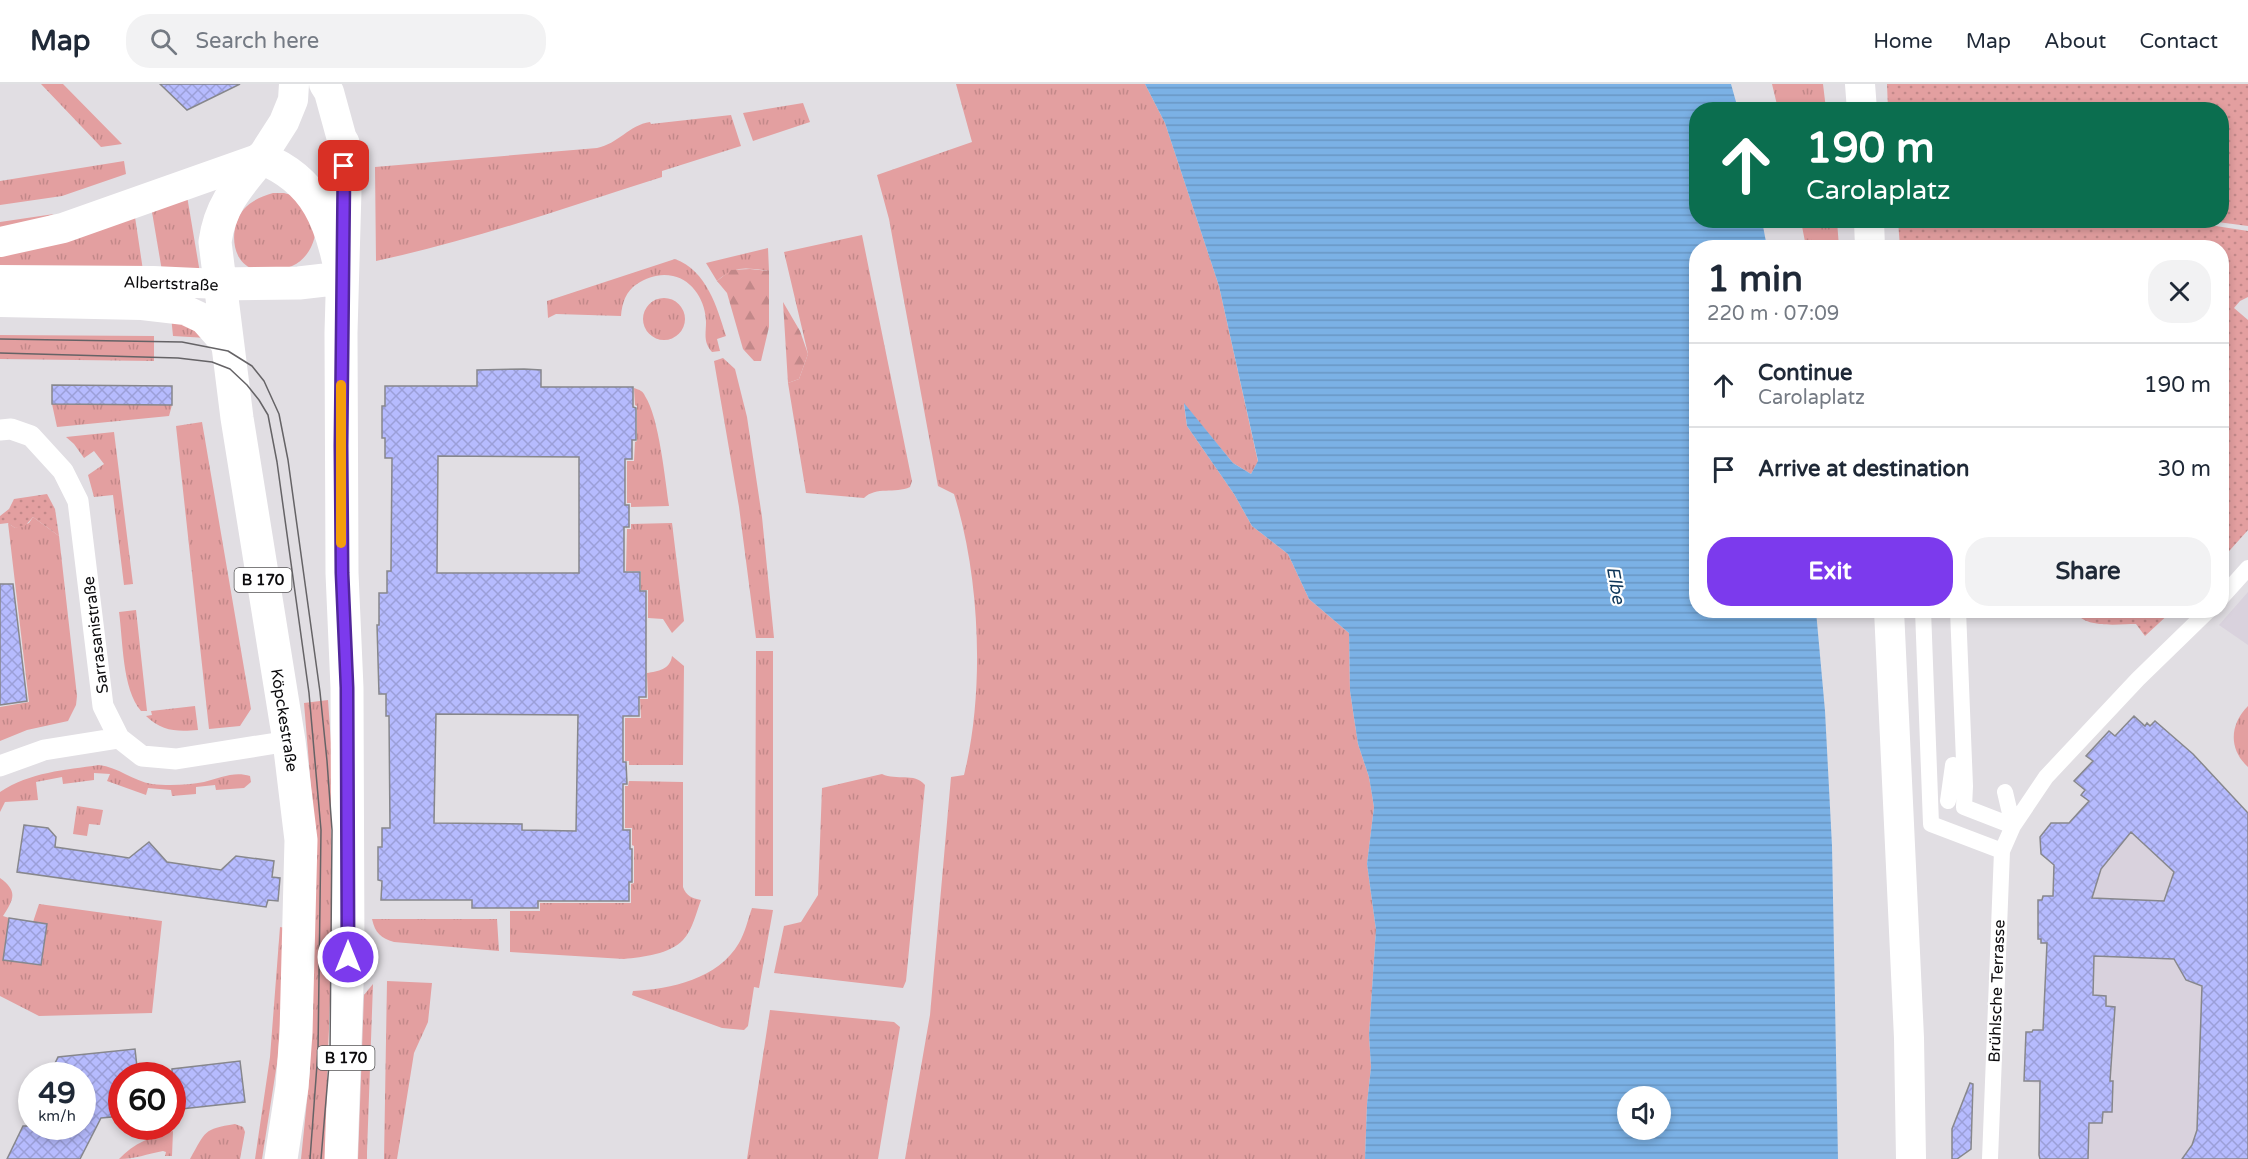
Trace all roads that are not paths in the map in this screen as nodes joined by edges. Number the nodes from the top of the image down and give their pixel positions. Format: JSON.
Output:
{"nodes":[{"id":1,"x":294,"y":84,"type":"edge"},
{"id":2,"x":324,"y":84,"type":"edge"},
{"id":3,"x":1860,"y":84,"type":"edge"},
{"id":4,"x":1861,"y":102,"type":"edge"},
{"id":5,"x":343,"y":143,"type":"joint"},
{"id":6,"x":261,"y":158,"type":"junction"},
{"id":7,"x":0,"y":242,"type":"edge"},
{"id":8,"x":342,"y":278,"type":"junction"},
{"id":9,"x":0,"y":280,"type":"edge"},
{"id":10,"x":219,"y":284,"type":"junction"},
{"id":11,"x":0,"y":302,"type":"edge"},
{"id":12,"x":227,"y":345,"type":"junction"},
{"id":13,"x":0,"y":430,"type":"edge"},
{"id":14,"x":2248,"y":568,"type":"edge"},
{"id":15,"x":2229,"y":589,"type":"edge"},
{"id":16,"x":1889,"y":618,"type":"edge"},
{"id":17,"x":1923,"y":618,"type":"edge"},
{"id":18,"x":1958,"y":618,"type":"edge"},
{"id":19,"x":2202,"y":618,"type":"edge"},
{"id":20,"x":119,"y":738,"type":"junction"},
{"id":21,"x":289,"y":741,"type":"junction"},
{"id":22,"x":1953,"y":765,"type":"dead end"},
{"id":23,"x":0,"y":766,"type":"edge"},
{"id":24,"x":2005,"y":792,"type":"dead end"},
{"id":25,"x":1931,"y":796,"type":"junction"},
{"id":26,"x":1956,"y":804,"type":"junction"},
{"id":27,"x":2013,"y":826,"type":"junction"},
{"id":28,"x":2002,"y":851,"type":"junction"},
{"id":29,"x":281,"y":1159,"type":"edge"},
{"id":30,"x":341,"y":1159,"type":"edge"},
{"id":31,"x":1911,"y":1159,"type":"edge"},
{"id":32,"x":1989,"y":1159,"type":"edge"}],
"edges":[{"from":1,"to":6,"type":"main road"},
{"from":2,"to":5,"type":"main road"},
{"from":3,"to":4,"type":"main road"},
{"from":5,"to":8,"type":"main road"},
{"from":6,"to":7,"type":"main road"},
{"from":6,"to":8,"type":"main road"},
{"from":6,"to":10,"type":"main road","number":"B 170"},
{"from":8,"to":10,"type":"main road","name":"Albertstraße"},
{"from":8,"to":30,"type":"main road","number":"B 170"},
{"from":9,"to":10,"type":"main road","name":"Albertstraße"},
{"from":10,"to":12,"type":"main road","name":"Köpckestraße","number":"B 170"},
{"from":11,"to":12,"type":"main road","name":"Albertstraße"},
{"from":12,"to":21,"type":"main road","name":"Köpckestraße","number":"B 170"},
{"from":13,"to":20,"type":"street","name":"Sarrasanistraße"},
{"from":14,"to":15,"type":"street"},
{"from":16,"to":31,"type":"main road"},
{"from":17,"to":25,"type":"street"},
{"from":18,"to":26,"type":"street"},
{"from":19,"to":27,"type":"street","name":"Brühlsche Terrasse"},
{"from":20,"to":21,"type":"street","name":"Sarrasanistraße"},
{"from":20,"to":23,"type":"street"},
{"from":21,"to":29,"type":"main road","name":"Köpckestraße","number":"B 170"},
{"from":22,"to":26,"type":"street"},
{"from":24,"to":27,"type":"street"},
{"from":25,"to":26,"type":"street"},
{"from":25,"to":28,"type":"street"},
{"from":26,"to":27,"type":"street"},
{"from":27,"to":28,"type":"street","name":"Brühlsche Terrasse"},
{"from":28,"to":32,"type":"street","name":"Brühlsche Terrasse"}]}
